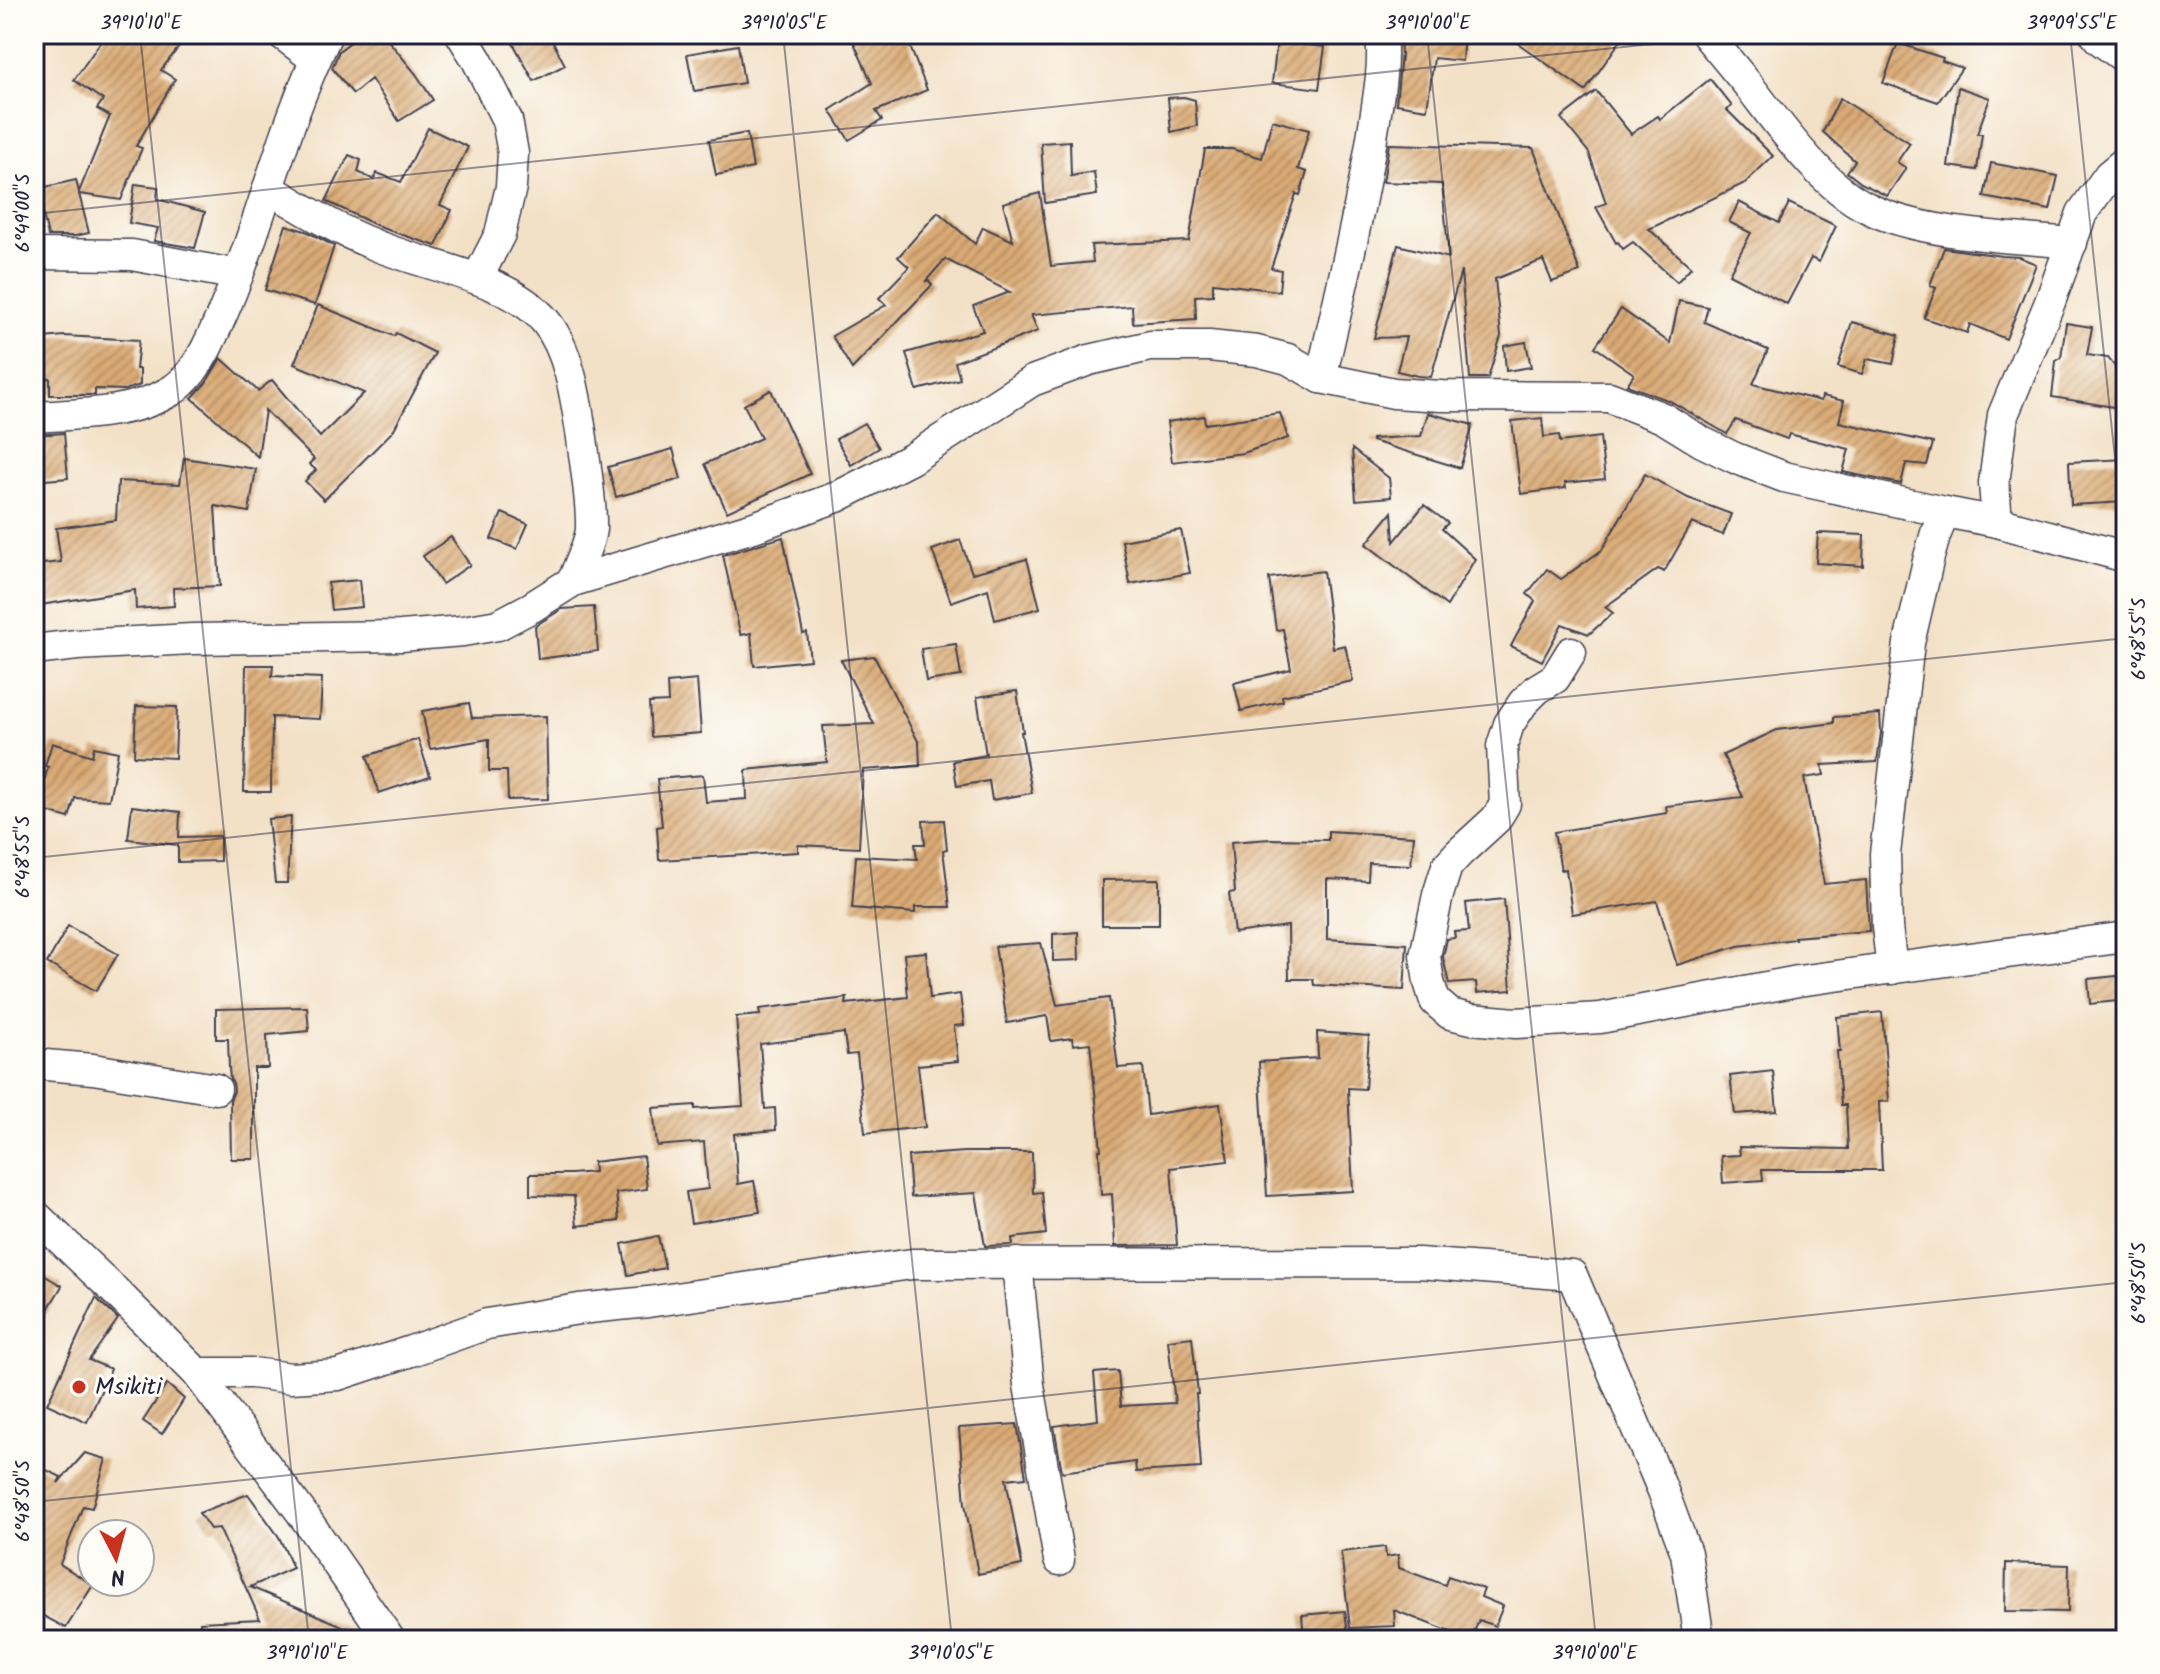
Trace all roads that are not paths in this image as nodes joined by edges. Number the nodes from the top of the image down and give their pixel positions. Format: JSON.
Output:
{"nodes":[{"id":1,"x":282,"y":34,"type":"edge"},
{"id":2,"x":461,"y":34,"type":"edge"},
{"id":3,"x":1381,"y":34,"type":"edge"},
{"id":4,"x":1706,"y":34,"type":"edge"},
{"id":5,"x":2095,"y":34,"type":"edge"},
{"id":6,"x":321,"y":47,"type":"edge"},
{"id":7,"x":2126,"y":59,"type":"edge"},
{"id":8,"x":2126,"y":161,"type":"edge"},
{"id":9,"x":268,"y":188,"type":"junction"},
{"id":10,"x":2072,"y":243,"type":"junction"},
{"id":11,"x":34,"y":254,"type":"edge"},
{"id":12,"x":238,"y":275,"type":"junction"},
{"id":13,"x":477,"y":279,"type":"junction"},
{"id":14,"x":1321,"y":378,"type":"junction"},
{"id":15,"x":34,"y":417,"type":"edge"},
{"id":16,"x":1945,"y":512,"type":"junction"},
{"id":17,"x":1997,"y":522,"type":"junction"},
{"id":18,"x":2126,"y":557,"type":"edge"},
{"id":19,"x":573,"y":581,"type":"junction"},
{"id":20,"x":34,"y":650,"type":"edge"},
{"id":21,"x":1571,"y":652,"type":"dead end"},
{"id":22,"x":2126,"y":937,"type":"edge"},
{"id":23,"x":1892,"y":969,"type":"junction"},
{"id":24,"x":34,"y":1064,"type":"edge"},
{"id":25,"x":216,"y":1089,"type":"dead end"},
{"id":26,"x":34,"y":1214,"type":"edge"},
{"id":27,"x":1017,"y":1263,"type":"junction"},
{"id":28,"x":197,"y":1373,"type":"junction"},
{"id":29,"x":1059,"y":1560,"type":"dead end"},
{"id":30,"x":390,"y":1640,"type":"edge"},
{"id":31,"x":1699,"y":1640,"type":"edge"}],
"edges":[{"from":1,"to":6,"type":"street"},
{"from":2,"to":13,"type":"street"},
{"from":3,"to":14,"type":"street"},
{"from":4,"to":10,"type":"street"},
{"from":5,"to":7,"type":"street"},
{"from":6,"to":9,"type":"street"},
{"from":8,"to":10,"type":"street"},
{"from":9,"to":12,"type":"street"},
{"from":9,"to":13,"type":"street"},
{"from":10,"to":17,"type":"street"},
{"from":11,"to":12,"type":"street"},
{"from":12,"to":15,"type":"street"},
{"from":13,"to":19,"type":"street"},
{"from":14,"to":16,"type":"street"},
{"from":14,"to":19,"type":"street"},
{"from":16,"to":17,"type":"street"},
{"from":16,"to":23,"type":"street"},
{"from":17,"to":18,"type":"street"},
{"from":19,"to":20,"type":"street"},
{"from":21,"to":23,"type":"street"},
{"from":22,"to":23,"type":"street"},
{"from":24,"to":25,"type":"street"},
{"from":26,"to":28,"type":"street"},
{"from":27,"to":28,"type":"street"},
{"from":27,"to":29,"type":"street"},
{"from":27,"to":31,"type":"street"},
{"from":28,"to":30,"type":"street"}]}
